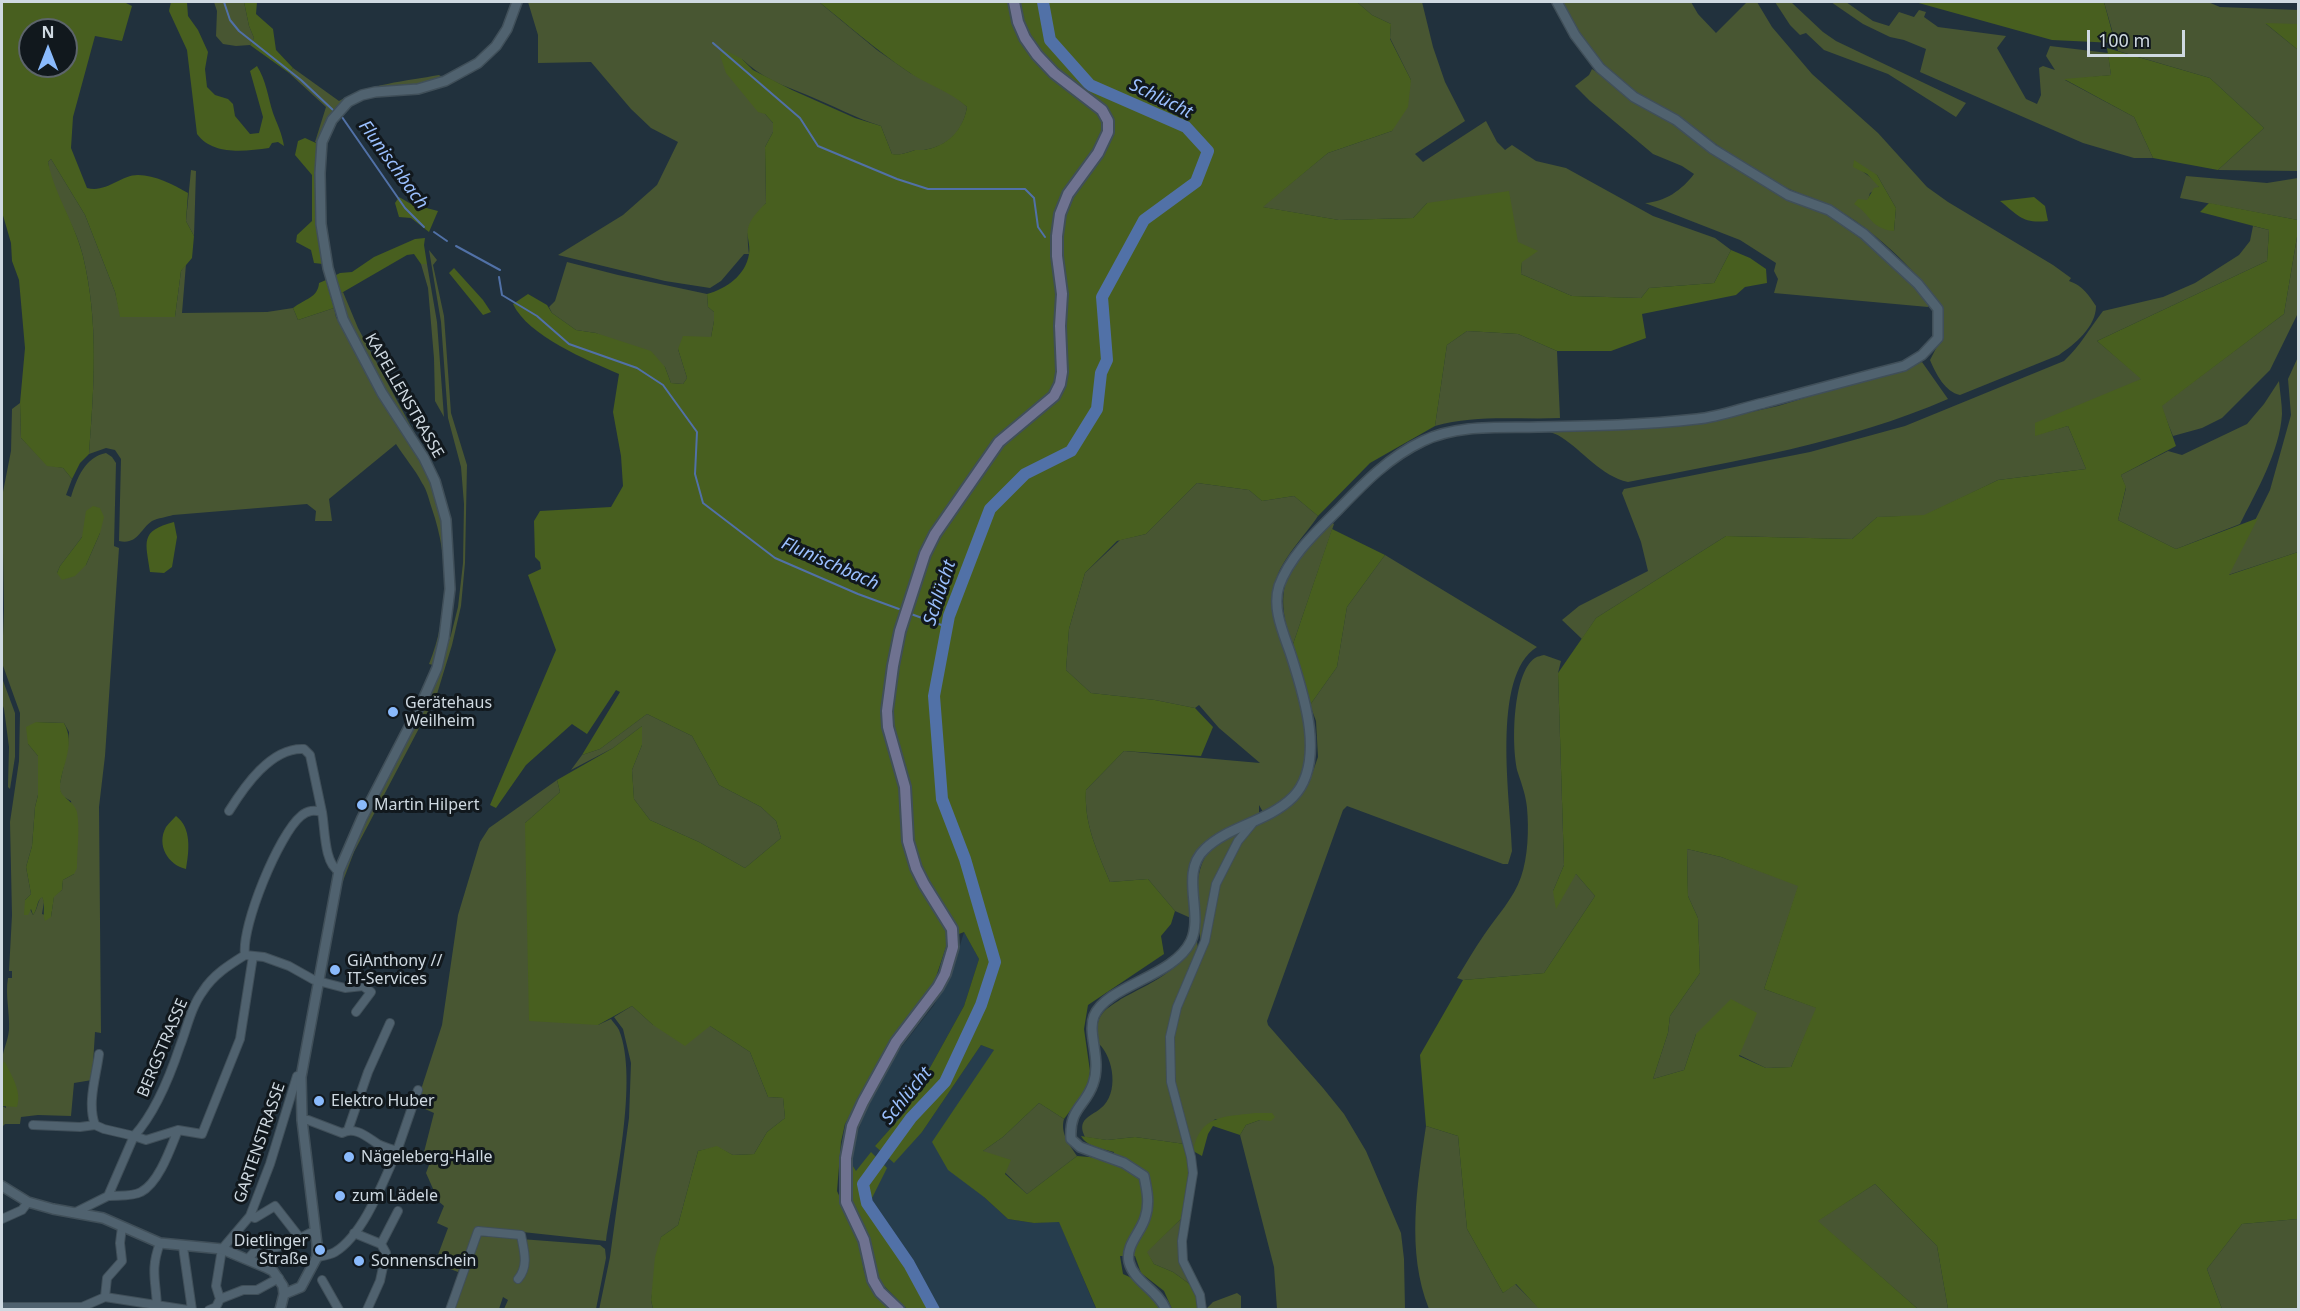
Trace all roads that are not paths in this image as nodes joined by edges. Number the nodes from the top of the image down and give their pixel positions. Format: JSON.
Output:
{"nodes":[{"id":1,"x":517,"y":2,"type":"edge"},
{"id":2,"x":1014,"y":2,"type":"edge"},
{"id":3,"x":1557,"y":2,"type":"edge"},
{"id":4,"x":228,"y":811,"type":"dead end"},
{"id":5,"x":322,"y":812,"type":"junction"},
{"id":6,"x":1252,"y":824,"type":"junction"},
{"id":7,"x":339,"y":871,"type":"junction"},
{"id":8,"x":249,"y":955,"type":"junction"},
{"id":9,"x":320,"y":981,"type":"junction"},
{"id":10,"x":356,"y":1012,"type":"dead end"},
{"id":11,"x":390,"y":1023,"type":"dead end"},
{"id":12,"x":99,"y":1054,"type":"dead end"},
{"id":13,"x":302,"y":1077,"type":"junction"},
{"id":14,"x":418,"y":1090,"type":"dead end"},
{"id":15,"x":302,"y":1120,"type":"junction"},
{"id":16,"x":33,"y":1125,"type":"dead end"},
{"id":17,"x":95,"y":1125,"type":"junction"},
{"id":18,"x":178,"y":1130,"type":"junction"},
{"id":19,"x":348,"y":1130,"type":"junction"},
{"id":20,"x":134,"y":1136,"type":"junction"},
{"id":21,"x":397,"y":1151,"type":"junction"},
{"id":22,"x":2,"y":1186,"type":"edge"},
{"id":23,"x":108,"y":1196,"type":"junction"},
{"id":24,"x":28,"y":1202,"type":"junction"},
{"id":25,"x":398,"y":1211,"type":"dead end"},
{"id":26,"x":76,"y":1212,"type":"junction"},
{"id":27,"x":250,"y":1216,"type":"junction"},
{"id":28,"x":2,"y":1220,"type":"edge"},
{"id":29,"x":122,"y":1227,"type":"junction"},
{"id":30,"x":316,"y":1232,"type":"junction"},
{"id":31,"x":354,"y":1233,"type":"junction"},
{"id":32,"x":300,"y":1238,"type":"junction"},
{"id":33,"x":160,"y":1244,"type":"junction"},
{"id":34,"x":381,"y":1244,"type":"junction"},
{"id":35,"x":183,"y":1247,"type":"junction"},
{"id":36,"x":222,"y":1249,"type":"junction"},
{"id":37,"x":317,"y":1257,"type":"junction"},
{"id":38,"x":248,"y":1259,"type":"junction"},
{"id":39,"x":279,"y":1278,"type":"junction"},
{"id":40,"x":518,"y":1279,"type":"dead end"},
{"id":41,"x":322,"y":1280,"type":"dead end"},
{"id":42,"x":284,"y":1294,"type":"junction"},
{"id":43,"x":105,"y":1297,"type":"junction"},
{"id":44,"x":220,"y":1299,"type":"junction"},
{"id":45,"x":2,"y":1307,"type":"edge"},
{"id":46,"x":157,"y":1307,"type":"edge"},
{"id":47,"x":190,"y":1310,"type":"edge"},
{"id":48,"x":209,"y":1310,"type":"edge"},
{"id":49,"x":280,"y":1310,"type":"edge"},
{"id":50,"x":339,"y":1310,"type":"edge"},
{"id":51,"x":367,"y":1310,"type":"edge"},
{"id":52,"x":450,"y":1310,"type":"edge"},
{"id":53,"x":899,"y":1310,"type":"edge"},
{"id":54,"x":1166,"y":1310,"type":"edge"},
{"id":55,"x":1202,"y":1310,"type":"edge"}],
"edges":[{"from":1,"to":7,"type":"street","name":"KAPELLENSTRASSE"},
{"from":2,"to":53,"type":"main road"},
{"from":3,"to":6,"type":"street"},
{"from":4,"to":5,"type":"street"},
{"from":5,"to":7,"type":"street"},
{"from":5,"to":8,"type":"street"},
{"from":6,"to":54,"type":"street"},
{"from":6,"to":55,"type":"street"},
{"from":7,"to":9,"type":"street"},
{"from":8,"to":9,"type":"street"},
{"from":8,"to":18,"type":"street"},
{"from":8,"to":20,"type":"street","name":"BERGSTRASSE"},
{"from":9,"to":10,"type":"street"},
{"from":9,"to":13,"type":"street"},
{"from":11,"to":19,"type":"street"},
{"from":12,"to":17,"type":"street"},
{"from":13,"to":15,"type":"street"},
{"from":13,"to":27,"type":"street","name":"GARTENSTRASSE"},
{"from":14,"to":21,"type":"street"},
{"from":15,"to":19,"type":"street"},
{"from":15,"to":30,"type":"street"},
{"from":16,"to":17,"type":"street"},
{"from":17,"to":20,"type":"street"},
{"from":18,"to":20,"type":"street"},
{"from":18,"to":23,"type":"street"},
{"from":19,"to":21,"type":"street"},
{"from":20,"to":23,"type":"street","name":"BERGSTRASSE"},
{"from":21,"to":31,"type":"street"},
{"from":22,"to":24,"type":"street"},
{"from":23,"to":26,"type":"street"},
{"from":24,"to":26,"type":"street"},
{"from":24,"to":28,"type":"street"},
{"from":25,"to":34,"type":"street"},
{"from":26,"to":29,"type":"street"},
{"from":27,"to":32,"type":"street"},
{"from":27,"to":36,"type":"street","name":"GARTENSTRASSE"},
{"from":29,"to":33,"type":"street"},
{"from":29,"to":43,"type":"street"},
{"from":30,"to":32,"type":"street"},
{"from":30,"to":37,"type":"street"},
{"from":31,"to":34,"type":"street"},
{"from":31,"to":37,"type":"street"},
{"from":32,"to":38,"type":"street"},
{"from":33,"to":35,"type":"street"},
{"from":33,"to":46,"type":"street"},
{"from":34,"to":51,"type":"street"},
{"from":35,"to":36,"type":"street"},
{"from":35,"to":47,"type":"street"},
{"from":36,"to":38,"type":"street"},
{"from":36,"to":44,"type":"street"},
{"from":37,"to":42,"type":"street"},
{"from":38,"to":39,"type":"street"},
{"from":39,"to":42,"type":"street"},
{"from":39,"to":44,"type":"street"},
{"from":40,"to":52,"type":"street"},
{"from":41,"to":50,"type":"street"},
{"from":42,"to":49,"type":"street"},
{"from":43,"to":45,"type":"street"},
{"from":43,"to":46,"type":"street"},
{"from":44,"to":48,"type":"street"},
{"from":46,"to":47,"type":"street"}]}
